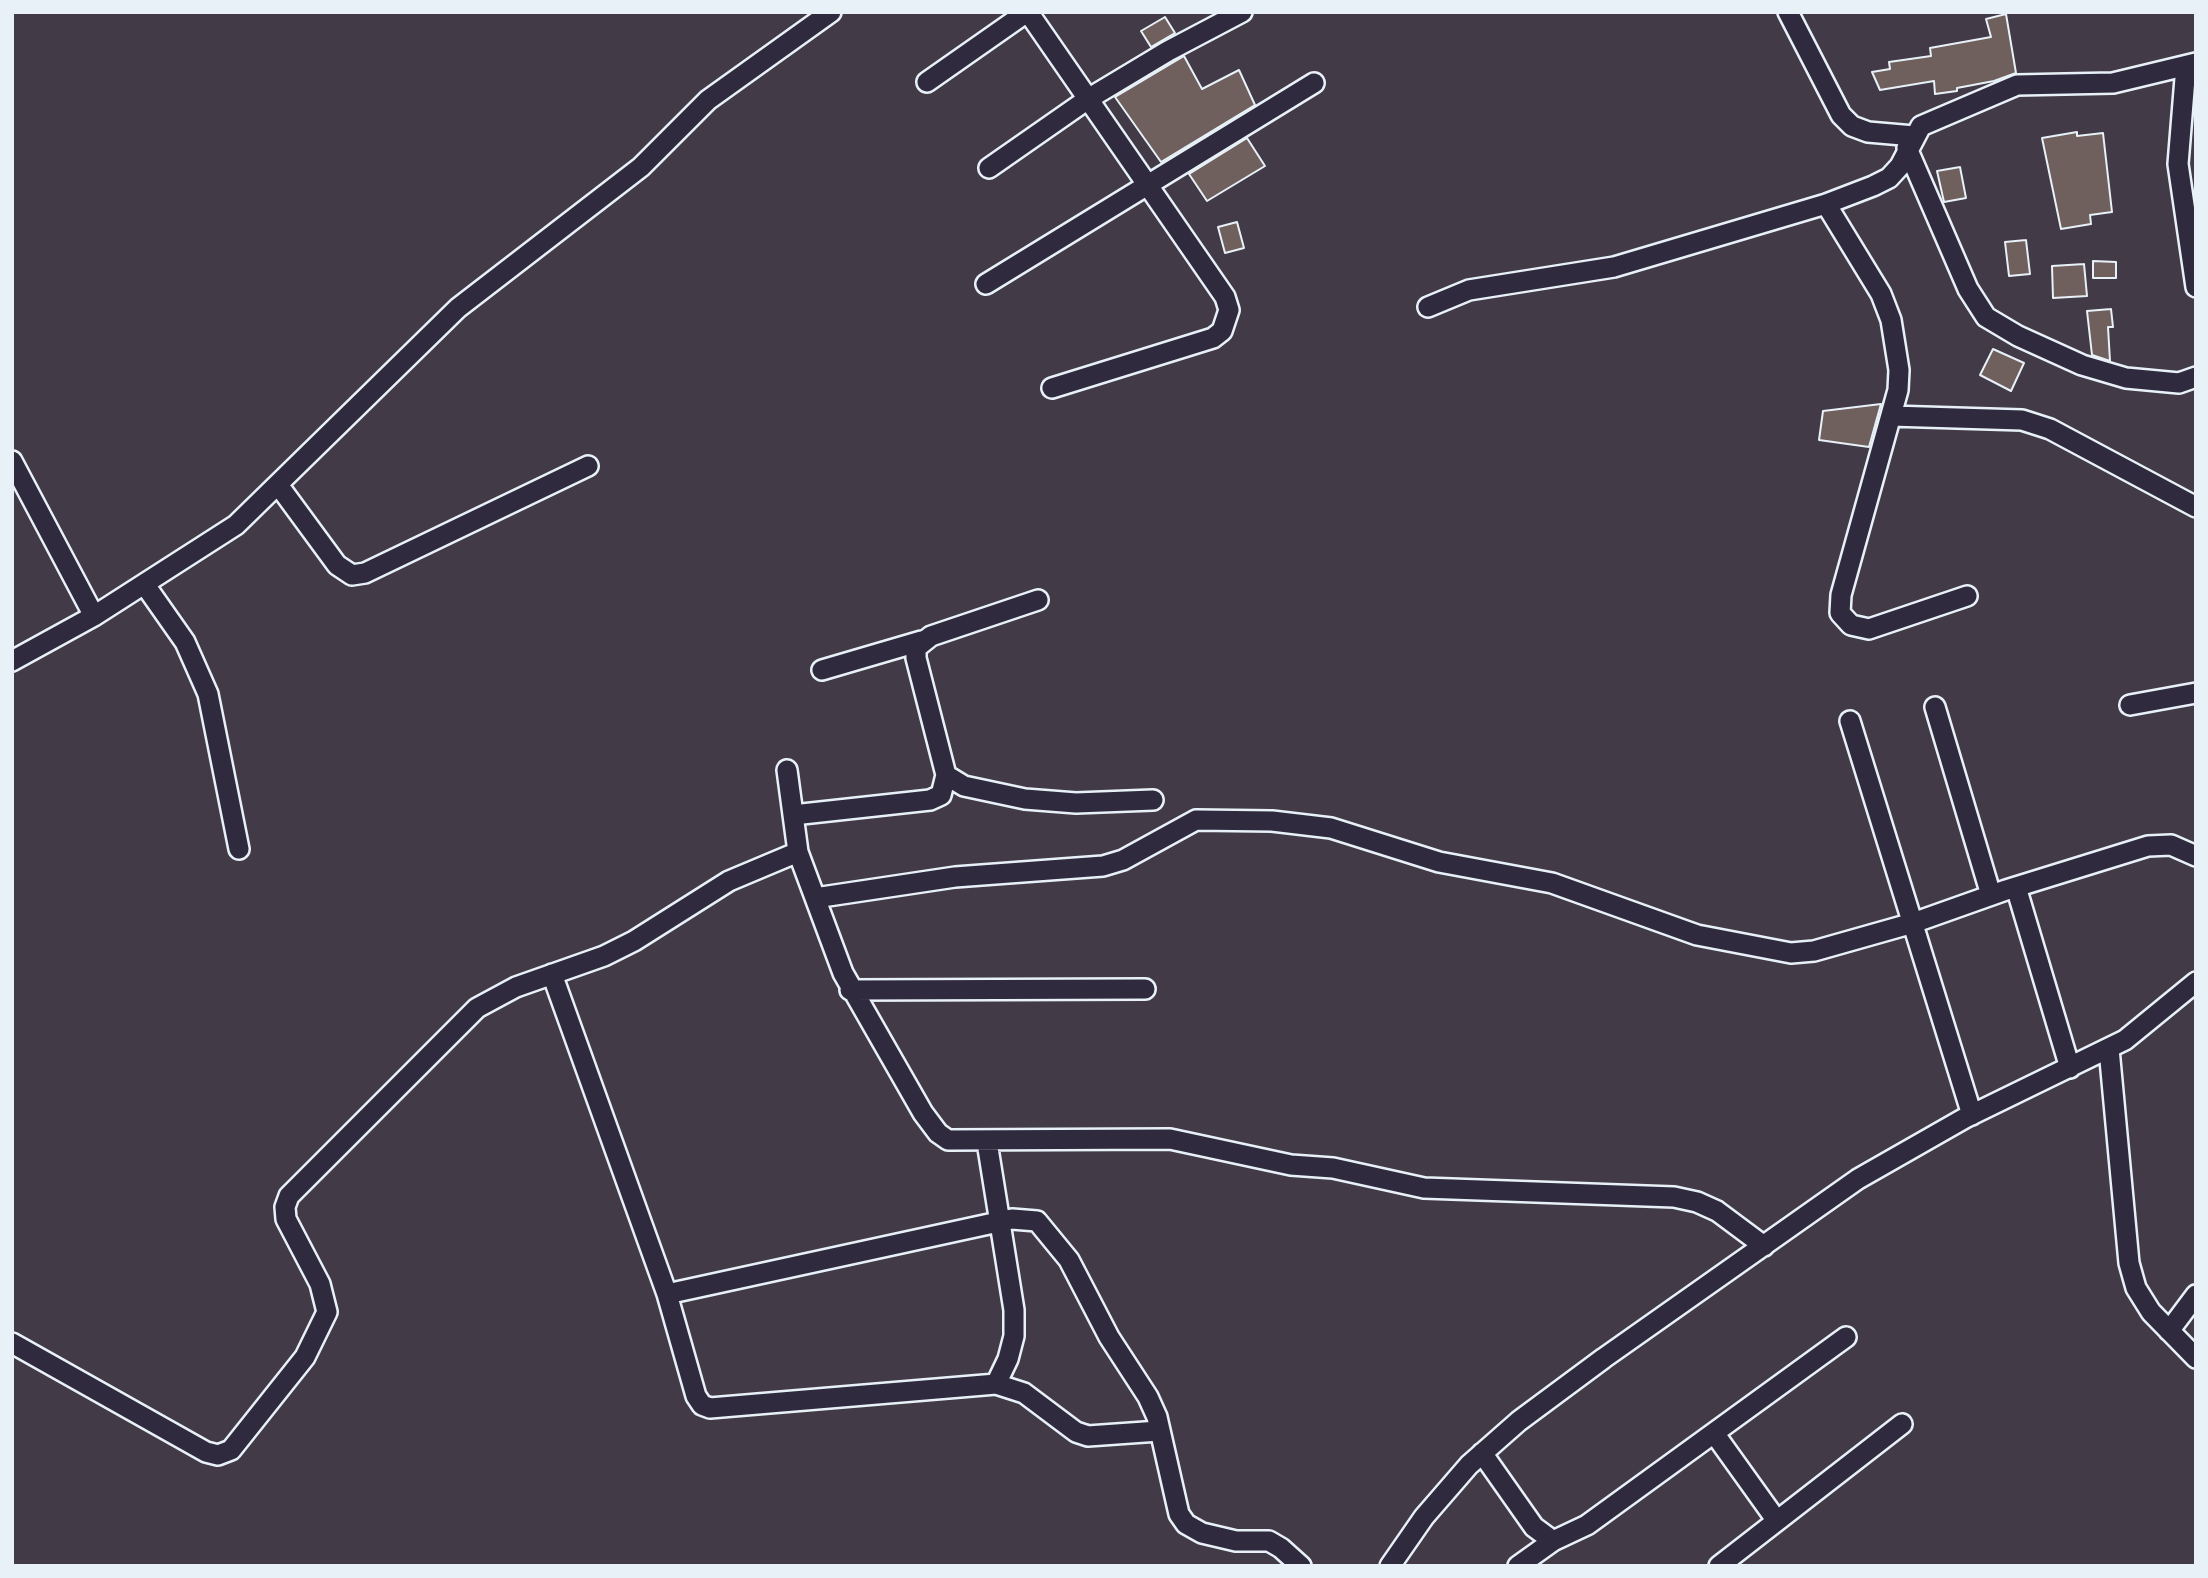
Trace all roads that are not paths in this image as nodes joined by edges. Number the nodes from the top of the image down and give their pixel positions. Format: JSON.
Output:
{"nodes":[{"id":1,"x":831,"y":12,"type":"edge"},
{"id":2,"x":1027,"y":12,"type":"edge"},
{"id":3,"x":1242,"y":12,"type":"edge"},
{"id":4,"x":1787,"y":12,"type":"edge"},
{"id":5,"x":2191,"y":65,"type":"edge"},
{"id":6,"x":927,"y":82,"type":"dead end"},
{"id":7,"x":1314,"y":83,"type":"dead end"},
{"id":8,"x":1088,"y":99,"type":"junction"},
{"id":9,"x":1911,"y":142,"type":"junction"},
{"id":10,"x":989,"y":168,"type":"dead end"},
{"id":11,"x":1146,"y":184,"type":"junction"},
{"id":12,"x":1826,"y":204,"type":"junction"},
{"id":13,"x":986,"y":284,"type":"dead end"},
{"id":14,"x":2196,"y":287,"type":"edge"},
{"id":15,"x":1428,"y":307,"type":"dead end"},
{"id":16,"x":2196,"y":377,"type":"edge"},
{"id":17,"x":1052,"y":388,"type":"dead end"},
{"id":18,"x":1891,"y":416,"type":"junction"},
{"id":19,"x":12,"y":461,"type":"edge"},
{"id":20,"x":588,"y":466,"type":"dead end"},
{"id":21,"x":279,"y":486,"type":"junction"},
{"id":22,"x":2196,"y":507,"type":"edge"},
{"id":23,"x":145,"y":585,"type":"junction"},
{"id":24,"x":1968,"y":596,"type":"dead end"},
{"id":25,"x":1038,"y":600,"type":"dead end"},
{"id":26,"x":94,"y":616,"type":"junction"},
{"id":27,"x":921,"y":641,"type":"junction"},
{"id":28,"x":12,"y":661,"type":"edge"},
{"id":29,"x":822,"y":670,"type":"dead end"},
{"id":30,"x":2196,"y":693,"type":"edge"},
{"id":31,"x":2130,"y":705,"type":"dead end"},
{"id":32,"x":1935,"y":707,"type":"dead end"},
{"id":33,"x":1850,"y":721,"type":"dead end"},
{"id":34,"x":787,"y":770,"type":"dead end"},
{"id":35,"x":946,"y":775,"type":"junction"},
{"id":36,"x":1153,"y":800,"type":"dead end"},
{"id":37,"x":793,"y":816,"type":"junction"},
{"id":38,"x":239,"y":849,"type":"dead end"},
{"id":39,"x":798,"y":852,"type":"junction"},
{"id":40,"x":2196,"y":856,"type":"edge"},
{"id":41,"x":2016,"y":887,"type":"junction"},
{"id":42,"x":1991,"y":895,"type":"junction"},
{"id":43,"x":815,"y":898,"type":"junction"},
{"id":44,"x":1913,"y":923,"type":"junction"},
{"id":45,"x":552,"y":974,"type":"junction"},
{"id":46,"x":2196,"y":982,"type":"edge"},
{"id":47,"x":1144,"y":989,"type":"dead end"},
{"id":48,"x":850,"y":990,"type":"junction"},
{"id":49,"x":2109,"y":1049,"type":"junction"},
{"id":50,"x":2070,"y":1068,"type":"junction"},
{"id":51,"x":1972,"y":1115,"type":"junction"},
{"id":52,"x":987,"y":1142,"type":"junction"},
{"id":53,"x":1001,"y":1222,"type":"junction"},
{"id":54,"x":1764,"y":1246,"type":"junction"},
{"id":55,"x":667,"y":1294,"type":"junction"},
{"id":56,"x":2196,"y":1295,"type":"edge"},
{"id":57,"x":2169,"y":1331,"type":"junction"},
{"id":58,"x":1846,"y":1337,"type":"dead end"},
{"id":59,"x":12,"y":1343,"type":"edge"},
{"id":60,"x":2196,"y":1357,"type":"edge"},
{"id":61,"x":996,"y":1384,"type":"junction"},
{"id":62,"x":1902,"y":1424,"type":"dead end"},
{"id":63,"x":1159,"y":1431,"type":"junction"},
{"id":64,"x":1714,"y":1433,"type":"junction"},
{"id":65,"x":1482,"y":1453,"type":"junction"},
{"id":66,"x":1777,"y":1521,"type":"junction"},
{"id":67,"x":1553,"y":1541,"type":"junction"},
{"id":68,"x":1301,"y":1566,"type":"edge"},
{"id":69,"x":1390,"y":1566,"type":"edge"},
{"id":70,"x":1518,"y":1566,"type":"edge"},
{"id":71,"x":1719,"y":1566,"type":"edge"}],
"edges":[{"from":1,"to":21,"type":"street"},
{"from":2,"to":6,"type":"street"},
{"from":2,"to":8,"type":"street"},
{"from":3,"to":8,"type":"street"},
{"from":4,"to":9,"type":"street"},
{"from":5,"to":9,"type":"street"},
{"from":5,"to":14,"type":"street"},
{"from":7,"to":11,"type":"street"},
{"from":8,"to":10,"type":"street"},
{"from":8,"to":11,"type":"street"},
{"from":9,"to":12,"type":"street"},
{"from":9,"to":16,"type":"street"},
{"from":11,"to":13,"type":"street"},
{"from":11,"to":17,"type":"street"},
{"from":12,"to":15,"type":"street"},
{"from":12,"to":18,"type":"street"},
{"from":18,"to":22,"type":"street"},
{"from":18,"to":24,"type":"street"},
{"from":19,"to":26,"type":"street"},
{"from":20,"to":21,"type":"street"},
{"from":21,"to":23,"type":"street"},
{"from":23,"to":26,"type":"street"},
{"from":23,"to":38,"type":"street"},
{"from":25,"to":27,"type":"street"},
{"from":26,"to":28,"type":"street"},
{"from":27,"to":29,"type":"street"},
{"from":27,"to":35,"type":"street"},
{"from":30,"to":31,"type":"street"},
{"from":32,"to":42,"type":"street"},
{"from":33,"to":44,"type":"street"},
{"from":34,"to":37,"type":"street"},
{"from":35,"to":36,"type":"street"},
{"from":35,"to":37,"type":"street"},
{"from":37,"to":39,"type":"street"},
{"from":39,"to":43,"type":"street"},
{"from":39,"to":45,"type":"street"},
{"from":40,"to":41,"type":"street"},
{"from":41,"to":42,"type":"street"},
{"from":41,"to":50,"type":"street"},
{"from":42,"to":44,"type":"street"},
{"from":43,"to":44,"type":"street"},
{"from":43,"to":48,"type":"street"},
{"from":44,"to":51,"type":"street"},
{"from":45,"to":55,"type":"street"},
{"from":45,"to":59,"type":"street"},
{"from":46,"to":49,"type":"street"},
{"from":47,"to":48,"type":"street"},
{"from":48,"to":52,"type":"street"},
{"from":49,"to":50,"type":"street"},
{"from":49,"to":57,"type":"street"},
{"from":50,"to":51,"type":"street"},
{"from":51,"to":54,"type":"street"},
{"from":52,"to":53,"type":"street"},
{"from":52,"to":54,"type":"street"},
{"from":53,"to":55,"type":"street"},
{"from":53,"to":61,"type":"street"},
{"from":53,"to":63,"type":"street"},
{"from":54,"to":65,"type":"street"},
{"from":55,"to":61,"type":"street"},
{"from":56,"to":57,"type":"street"},
{"from":57,"to":60,"type":"street"},
{"from":58,"to":64,"type":"street"},
{"from":61,"to":63,"type":"street"},
{"from":62,"to":66,"type":"street"},
{"from":63,"to":68,"type":"street"},
{"from":64,"to":66,"type":"street"},
{"from":64,"to":67,"type":"street"},
{"from":65,"to":67,"type":"street"},
{"from":65,"to":69,"type":"street"},
{"from":66,"to":71,"type":"street"},
{"from":67,"to":70,"type":"street"}]}
